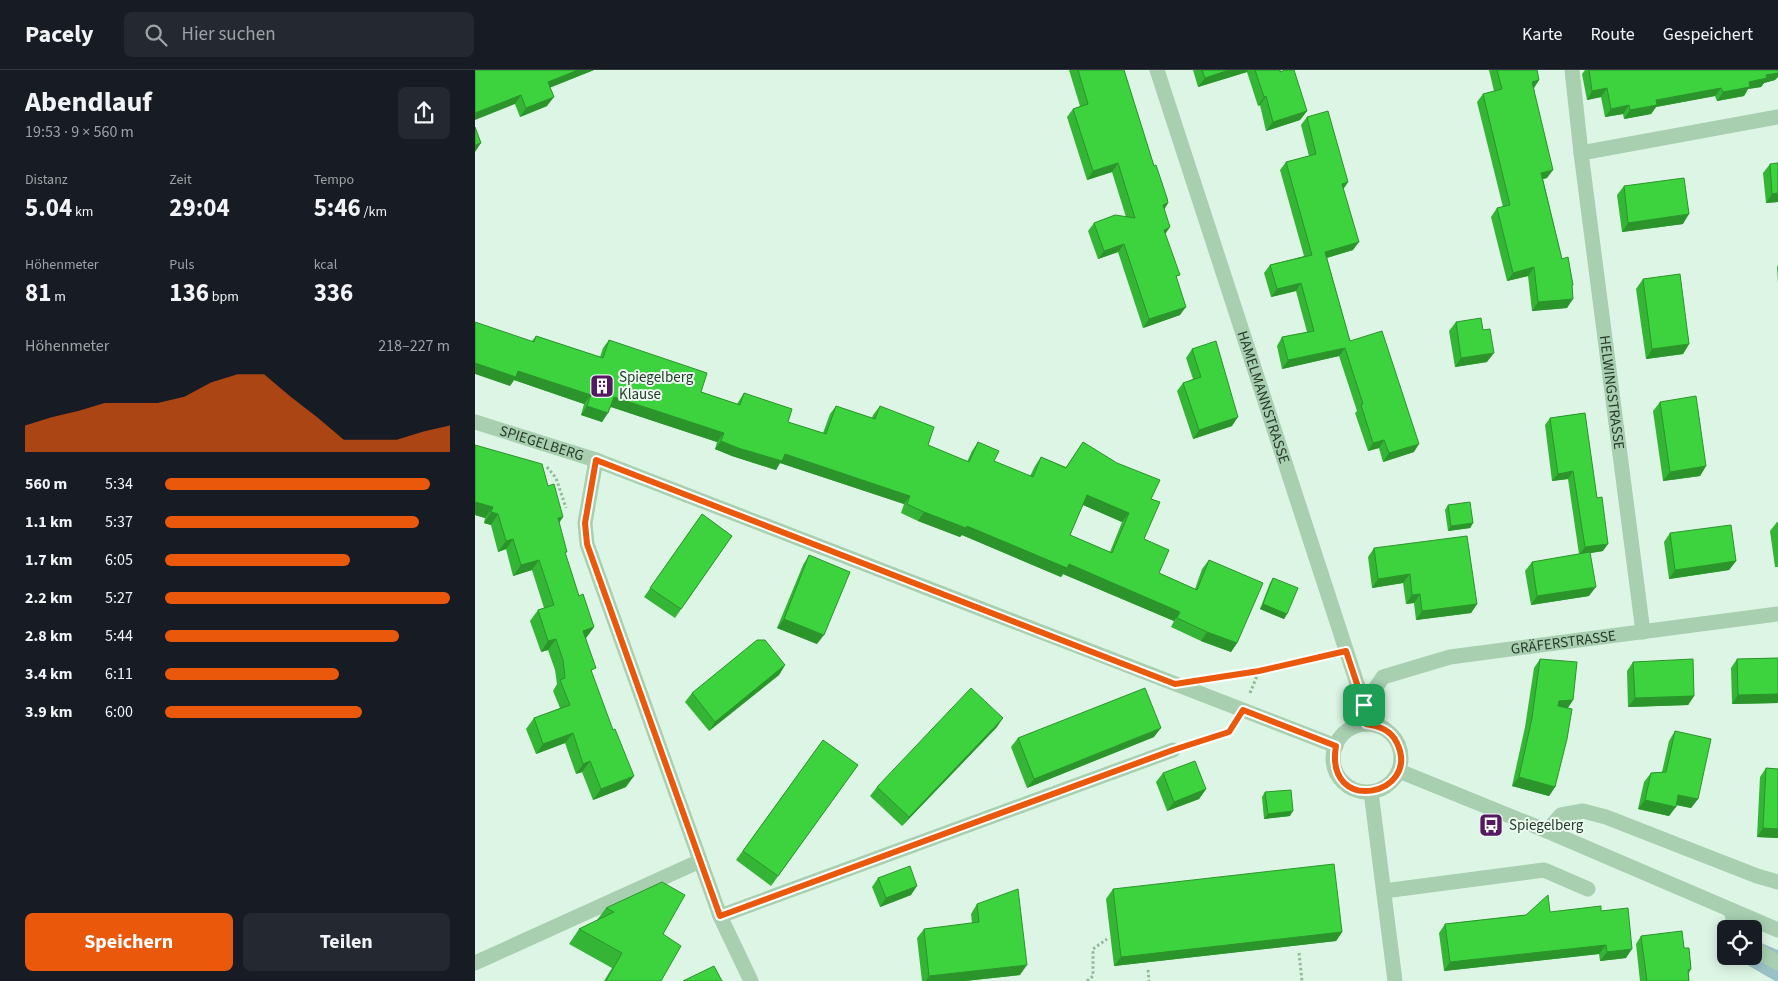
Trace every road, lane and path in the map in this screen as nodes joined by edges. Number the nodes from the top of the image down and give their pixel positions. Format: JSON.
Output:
{"nodes":[{"id":1,"x":1157,"y":70,"type":"edge"},
{"id":2,"x":1572,"y":70,"type":"edge"},
{"id":3,"x":1778,"y":117,"type":"edge"},
{"id":4,"x":1581,"y":153,"type":"junction"},
{"id":5,"x":475,"y":422,"type":"edge"},
{"id":6,"x":596,"y":460,"type":"junction"},
{"id":7,"x":1778,"y":614,"type":"edge"},
{"id":8,"x":1643,"y":632,"type":"junction"},
{"id":9,"x":1346,"y":651,"type":"junction"},
{"id":10,"x":1212,"y":678,"type":"dead end"},
{"id":11,"x":1364,"y":705,"type":"junction"},
{"id":12,"x":1243,"y":710,"type":"junction"},
{"id":13,"x":1366,"y":724,"type":"junction"},
{"id":14,"x":1336,"y":746,"type":"junction"},
{"id":15,"x":1173,"y":750,"type":"joint"},
{"id":16,"x":1399,"y":771,"type":"junction"},
{"id":17,"x":1371,"y":792,"type":"junction"},
{"id":18,"x":1547,"y":831,"type":"junction"},
{"id":19,"x":700,"y":861,"type":"junction"},
{"id":20,"x":1778,"y":882,"type":"edge"},
{"id":21,"x":1588,"y":889,"type":"dead end"},
{"id":22,"x":1384,"y":891,"type":"junction"},
{"id":23,"x":1731,"y":910,"type":"junction"},
{"id":24,"x":720,"y":916,"type":"junction"},
{"id":25,"x":1732,"y":920,"type":"edge"},
{"id":26,"x":1778,"y":930,"type":"edge"},
{"id":27,"x":1107,"y":939,"type":"dead end"},
{"id":28,"x":1299,"y":953,"type":"dead end"},
{"id":29,"x":1762,"y":954,"type":"edge"},
{"id":30,"x":475,"y":963,"type":"edge"},
{"id":31,"x":1778,"y":963,"type":"edge"},
{"id":32,"x":1148,"y":970,"type":"dead end"},
{"id":33,"x":751,"y":981,"type":"edge"},
{"id":34,"x":1087,"y":981,"type":"edge"},
{"id":35,"x":1149,"y":981,"type":"edge"},
{"id":36,"x":1302,"y":981,"type":"edge"},
{"id":37,"x":1395,"y":981,"type":"edge"}],
"edges":[{"from":1,"to":9,"type":"street","name":"HAMELMANNSTRASSE"},
{"from":2,"to":4,"type":"street","name":"HELWINGSTRASSE"},
{"from":3,"to":4,"type":"street"},
{"from":4,"to":8,"type":"street","name":"HELWINGSTRASSE"},
{"from":5,"to":6,"type":"street","name":"SPIEGELBERG"},
{"from":6,"to":12,"type":"street","name":"SPIEGELBERG"},
{"from":6,"to":19,"type":"street"},
{"from":7,"to":8,"type":"street","name":"GRÄFERSTRASSE"},
{"from":8,"to":11,"type":"street","name":"GRÄFERSTRASSE"},
{"from":9,"to":10,"type":"path"},
{"from":9,"to":11,"type":"street","name":"HAMELMANNSTRASSE"},
{"from":11,"to":13,"type":"street","name":"HAMELMANNSTRASSE"},
{"from":12,"to":14,"type":"street","name":"SPIEGELBERG"},
{"from":12,"to":15,"type":"path"},
{"from":13,"to":14,"type":"street"},
{"from":13,"to":16,"type":"street"},
{"from":14,"to":17,"type":"street"},
{"from":15,"to":24,"type":"street"},
{"from":16,"to":17,"type":"street"},
{"from":16,"to":18,"type":"street"},
{"from":17,"to":22,"type":"street"},
{"from":18,"to":20,"type":"street"},
{"from":18,"to":23,"type":"street"},
{"from":19,"to":24,"type":"street"},
{"from":19,"to":30,"type":"street"},
{"from":21,"to":22,"type":"street"},
{"from":22,"to":37,"type":"street"},
{"from":23,"to":25,"type":"street"},
{"from":23,"to":26,"type":"street"},
{"from":24,"to":33,"type":"street"},
{"from":27,"to":34,"type":"path"},
{"from":28,"to":36,"type":"path"},
{"from":29,"to":31,"type":"street"},
{"from":32,"to":35,"type":"path"}]}
